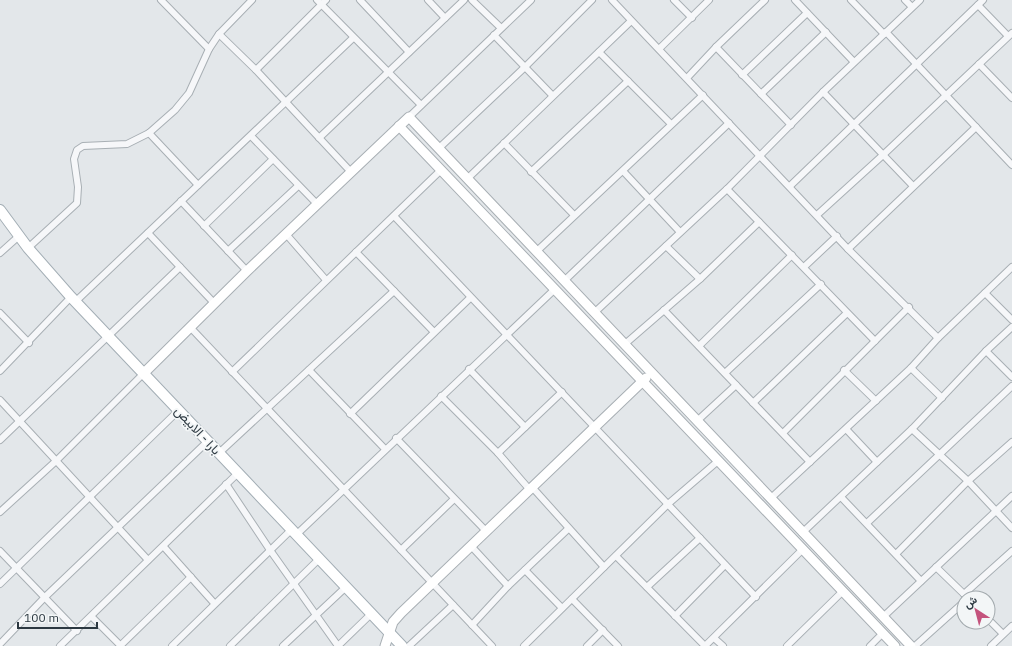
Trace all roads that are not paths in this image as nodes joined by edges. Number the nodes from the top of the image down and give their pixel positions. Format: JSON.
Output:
{"nodes":[{"id":1,"x":161,"y":0,"type":"edge"},
{"id":2,"x":252,"y":0,"type":"edge"},
{"id":3,"x":360,"y":0,"type":"edge"},
{"id":4,"x":428,"y":0,"type":"edge"},
{"id":5,"x":464,"y":0,"type":"edge"},
{"id":6,"x":472,"y":0,"type":"edge"},
{"id":7,"x":531,"y":0,"type":"edge"},
{"id":8,"x":592,"y":0,"type":"edge"},
{"id":9,"x":612,"y":0,"type":"edge"},
{"id":10,"x":674,"y":0,"type":"edge"},
{"id":11,"x":709,"y":0,"type":"edge"},
{"id":12,"x":765,"y":0,"type":"edge"},
{"id":13,"x":795,"y":0,"type":"edge"},
{"id":14,"x":850,"y":0,"type":"edge"},
{"id":15,"x":905,"y":0,"type":"edge"},
{"id":16,"x":920,"y":0,"type":"edge"},
{"id":17,"x":983,"y":0,"type":"edge"},
{"id":18,"x":321,"y":1,"type":"edge"},
{"id":19,"x":978,"y":5,"type":"junction"},
{"id":20,"x":912,"y":7,"type":"junction"},
{"id":21,"x":807,"y":13,"type":"junction"},
{"id":22,"x":445,"y":18,"type":"junction"},
{"id":23,"x":692,"y":18,"type":"junction"},
{"id":24,"x":631,"y":20,"type":"junction"},
{"id":25,"x":501,"y":28,"type":"junction"},
{"id":26,"x":826,"y":32,"type":"junction"},
{"id":27,"x":885,"y":33,"type":"junction"},
{"id":28,"x":218,"y":34,"type":"junction"},
{"id":29,"x":494,"y":35,"type":"junction"},
{"id":30,"x":1010,"y":35,"type":"edge"},
{"id":31,"x":353,"y":38,"type":"junction"},
{"id":32,"x":716,"y":47,"type":"junction"},
{"id":33,"x":209,"y":49,"type":"junction"},
{"id":34,"x":659,"y":49,"type":"junction"},
{"id":35,"x":409,"y":52,"type":"junction"},
{"id":36,"x":599,"y":52,"type":"junction"},
{"id":37,"x":854,"y":62,"type":"junction"},
{"id":38,"x":979,"y":64,"type":"junction"},
{"id":39,"x":917,"y":65,"type":"junction"},
{"id":40,"x":525,"y":67,"type":"junction"},
{"id":41,"x":256,"y":70,"type":"junction"},
{"id":42,"x":387,"y":72,"type":"junction"},
{"id":43,"x":742,"y":74,"type":"junction"},
{"id":44,"x":688,"y":78,"type":"junction"},
{"id":45,"x":628,"y":81,"type":"junction"},
{"id":46,"x":823,"y":92,"type":"junction"},
{"id":47,"x":762,"y":94,"type":"junction"},
{"id":48,"x":552,"y":95,"type":"junction"},
{"id":49,"x":703,"y":95,"type":"junction"},
{"id":50,"x":946,"y":95,"type":"junction"},
{"id":51,"x":1012,"y":98,"type":"edge"},
{"id":52,"x":286,"y":102,"type":"junction"},
{"id":53,"x":421,"y":105,"type":"junction"},
{"id":54,"x":409,"y":117,"type":"junction"},
{"id":55,"x":729,"y":123,"type":"junction"},
{"id":56,"x":671,"y":124,"type":"junction"},
{"id":57,"x":791,"y":125,"type":"junction"},
{"id":58,"x":854,"y":125,"type":"junction"},
{"id":59,"x":399,"y":126,"type":"junction"},
{"id":60,"x":976,"y":127,"type":"junction"},
{"id":61,"x":149,"y":133,"type":"junction"},
{"id":62,"x":251,"y":136,"type":"junction"},
{"id":63,"x":319,"y":138,"type":"junction"},
{"id":64,"x":504,"y":143,"type":"junction"},
{"id":65,"x":438,"y":148,"type":"junction"},
{"id":66,"x":760,"y":155,"type":"junction"},
{"id":67,"x":883,"y":155,"type":"junction"},
{"id":68,"x":273,"y":159,"type":"junction"},
{"id":69,"x":1012,"y":165,"type":"edge"},
{"id":70,"x":441,"y":170,"type":"junction"},
{"id":71,"x":623,"y":171,"type":"junction"},
{"id":72,"x":351,"y":172,"type":"junction"},
{"id":73,"x":531,"y":172,"type":"junction"},
{"id":74,"x":467,"y":179,"type":"junction"},
{"id":75,"x":198,"y":185,"type":"junction"},
{"id":76,"x":298,"y":186,"type":"junction"},
{"id":77,"x":790,"y":186,"type":"junction"},
{"id":78,"x":913,"y":186,"type":"junction"},
{"id":79,"x":727,"y":189,"type":"junction"},
{"id":80,"x":182,"y":201,"type":"junction"},
{"id":81,"x":650,"y":201,"type":"junction"},
{"id":82,"x":317,"y":204,"type":"junction"},
{"id":83,"x":0,"y":210,"type":"edge"},
{"id":84,"x":817,"y":215,"type":"junction"},
{"id":85,"x":394,"y":216,"type":"junction"},
{"id":86,"x":574,"y":216,"type":"junction"},
{"id":87,"x":759,"y":222,"type":"junction"},
{"id":88,"x":204,"y":226,"type":"junction"},
{"id":89,"x":680,"y":232,"type":"junction"},
{"id":90,"x":148,"y":233,"type":"junction"},
{"id":91,"x":286,"y":234,"type":"junction"},
{"id":92,"x":19,"y":236,"type":"junction"},
{"id":93,"x":837,"y":236,"type":"junction"},
{"id":94,"x":666,"y":246,"type":"junction"},
{"id":95,"x":28,"y":248,"type":"junction"},
{"id":96,"x":848,"y":249,"type":"junction"},
{"id":97,"x":228,"y":251,"type":"junction"},
{"id":98,"x":356,"y":252,"type":"junction"},
{"id":99,"x":537,"y":252,"type":"junction"},
{"id":100,"x":0,"y":253,"type":"edge"},
{"id":101,"x":792,"y":255,"type":"junction"},
{"id":102,"x":180,"y":267,"type":"junction"},
{"id":103,"x":804,"y":267,"type":"junction"},
{"id":104,"x":1012,"y":267,"type":"edge"},
{"id":105,"x":247,"y":271,"type":"junction"},
{"id":106,"x":326,"y":280,"type":"junction"},
{"id":107,"x":700,"y":280,"type":"junction"},
{"id":108,"x":564,"y":281,"type":"junction"},
{"id":109,"x":821,"y":284,"type":"junction"},
{"id":110,"x":555,"y":289,"type":"junction"},
{"id":111,"x":394,"y":291,"type":"junction"},
{"id":112,"x":985,"y":293,"type":"junction"},
{"id":113,"x":470,"y":298,"type":"junction"},
{"id":114,"x":73,"y":299,"type":"junction"},
{"id":115,"x":215,"y":304,"type":"junction"},
{"id":116,"x":909,"y":307,"type":"junction"},
{"id":117,"x":664,"y":310,"type":"junction"},
{"id":118,"x":0,"y":313,"type":"edge"},
{"id":119,"x":594,"y":313,"type":"junction"},
{"id":120,"x":847,"y":313,"type":"junction"},
{"id":121,"x":1012,"y":320,"type":"edge"},
{"id":122,"x":190,"y":327,"type":"junction"},
{"id":123,"x":1012,"y":327,"type":"edge"},
{"id":124,"x":434,"y":332,"type":"junction"},
{"id":125,"x":506,"y":335,"type":"junction"},
{"id":126,"x":109,"y":336,"type":"junction"},
{"id":127,"x":938,"y":338,"type":"junction"},
{"id":128,"x":875,"y":341,"type":"junction"},
{"id":129,"x":29,"y":343,"type":"junction"},
{"id":130,"x":625,"y":344,"type":"junction"},
{"id":131,"x":699,"y":346,"type":"junction"},
{"id":132,"x":986,"y":351,"type":"junction"},
{"id":133,"x":911,"y":368,"type":"junction"},
{"id":134,"x":309,"y":370,"type":"junction"},
{"id":135,"x":469,"y":370,"type":"junction"},
{"id":136,"x":844,"y":370,"type":"junction"},
{"id":137,"x":0,"y":371,"type":"edge"},
{"id":138,"x":232,"y":372,"type":"junction"},
{"id":139,"x":144,"y":373,"type":"junction"},
{"id":140,"x":652,"y":373,"type":"junction"},
{"id":141,"x":725,"y":374,"type":"junction"},
{"id":142,"x":1012,"y":377,"type":"edge"},
{"id":143,"x":643,"y":381,"type":"junction"},
{"id":144,"x":736,"y":385,"type":"junction"},
{"id":145,"x":1012,"y":386,"type":"edge"},
{"id":146,"x":562,"y":392,"type":"junction"},
{"id":147,"x":441,"y":396,"type":"junction"},
{"id":148,"x":942,"y":398,"type":"junction"},
{"id":149,"x":0,"y":400,"type":"edge"},
{"id":150,"x":876,"y":401,"type":"junction"},
{"id":151,"x":753,"y":403,"type":"junction"},
{"id":152,"x":267,"y":408,"type":"junction"},
{"id":153,"x":179,"y":410,"type":"junction"},
{"id":154,"x":350,"y":414,"type":"junction"},
{"id":155,"x":20,"y":421,"type":"junction"},
{"id":156,"x":697,"y":421,"type":"junction"},
{"id":157,"x":525,"y":427,"type":"junction"},
{"id":158,"x":596,"y":427,"type":"junction"},
{"id":159,"x":846,"y":429,"type":"junction"},
{"id":160,"x":912,"y":429,"type":"junction"},
{"id":161,"x":783,"y":433,"type":"junction"},
{"id":162,"x":396,"y":438,"type":"junction"},
{"id":163,"x":0,"y":440,"type":"edge"},
{"id":164,"x":208,"y":441,"type":"junction"},
{"id":165,"x":1012,"y":442,"type":"edge"},
{"id":166,"x":385,"y":450,"type":"junction"},
{"id":167,"x":219,"y":453,"type":"junction"},
{"id":168,"x":498,"y":453,"type":"junction"},
{"id":169,"x":940,"y":454,"type":"junction"},
{"id":170,"x":56,"y":461,"type":"junction"},
{"id":171,"x":718,"y":461,"type":"junction"},
{"id":172,"x":810,"y":462,"type":"junction"},
{"id":173,"x":877,"y":462,"type":"junction"},
{"id":174,"x":238,"y":474,"type":"junction"},
{"id":175,"x":968,"y":481,"type":"junction"},
{"id":176,"x":226,"y":484,"type":"junction"},
{"id":177,"x":531,"y":488,"type":"junction"},
{"id":178,"x":343,"y":490,"type":"junction"},
{"id":179,"x":90,"y":496,"type":"junction"},
{"id":180,"x":1012,"y":496,"type":"edge"},
{"id":181,"x":841,"y":497,"type":"junction"},
{"id":182,"x":454,"y":499,"type":"junction"},
{"id":183,"x":770,"y":499,"type":"junction"},
{"id":184,"x":668,"y":504,"type":"junction"},
{"id":185,"x":997,"y":511,"type":"junction"},
{"id":186,"x":0,"y":512,"type":"edge"},
{"id":187,"x":867,"y":523,"type":"junction"},
{"id":188,"x":118,"y":527,"type":"junction"},
{"id":189,"x":1012,"y":528,"type":"edge"},
{"id":190,"x":568,"y":529,"type":"junction"},
{"id":191,"x":293,"y":532,"type":"junction"},
{"id":192,"x":487,"y":532,"type":"junction"},
{"id":193,"x":802,"y":532,"type":"junction"},
{"id":194,"x":700,"y":538,"type":"junction"},
{"id":195,"x":164,"y":547,"type":"junction"},
{"id":196,"x":472,"y":547,"type":"junction"},
{"id":197,"x":803,"y":549,"type":"junction"},
{"id":198,"x":270,"y":550,"type":"junction"},
{"id":199,"x":401,"y":550,"type":"junction"},
{"id":200,"x":0,"y":551,"type":"edge"},
{"id":201,"x":1012,"y":551,"type":"edge"},
{"id":202,"x":896,"y":554,"type":"junction"},
{"id":203,"x":616,"y":556,"type":"junction"},
{"id":204,"x":319,"y":559,"type":"junction"},
{"id":205,"x":148,"y":560,"type":"junction"},
{"id":206,"x":725,"y":565,"type":"junction"},
{"id":207,"x":604,"y":567,"type":"junction"},
{"id":208,"x":936,"y":567,"type":"junction"},
{"id":209,"x":17,"y":568,"type":"junction"},
{"id":210,"x":525,"y":570,"type":"junction"},
{"id":211,"x":191,"y":577,"type":"junction"},
{"id":212,"x":921,"y":581,"type":"junction"},
{"id":213,"x":295,"y":583,"type":"junction"},
{"id":214,"x":432,"y":583,"type":"junction"},
{"id":215,"x":0,"y":584,"type":"edge"},
{"id":216,"x":508,"y":586,"type":"junction"},
{"id":217,"x":346,"y":587,"type":"junction"},
{"id":218,"x":647,"y":587,"type":"junction"},
{"id":219,"x":960,"y":590,"type":"edge"},
{"id":220,"x":972,"y":590,"type":"edge"},
{"id":221,"x":843,"y":591,"type":"junction"},
{"id":222,"x":45,"y":597,"type":"junction"},
{"id":223,"x":756,"y":597,"type":"junction"},
{"id":224,"x":572,"y":599,"type":"junction"},
{"id":225,"x":214,"y":604,"type":"junction"},
{"id":226,"x":453,"y":605,"type":"junction"},
{"id":227,"x":562,"y":608,"type":"junction"},
{"id":228,"x":956,"y":609,"type":"edge"},
{"id":229,"x":316,"y":614,"type":"junction"},
{"id":230,"x":371,"y":614,"type":"junction"},
{"id":231,"x":675,"y":616,"type":"junction"},
{"id":232,"x":92,"y":617,"type":"junction"},
{"id":233,"x":883,"y":617,"type":"junction"},
{"id":234,"x":472,"y":625,"type":"junction"},
{"id":235,"x":1012,"y":626,"type":"edge"},
{"id":236,"x":996,"y":627,"type":"edge"},
{"id":237,"x":76,"y":630,"type":"junction"},
{"id":238,"x":603,"y":630,"type":"junction"},
{"id":239,"x":388,"y":632,"type":"junction"},
{"id":240,"x":883,"y":633,"type":"junction"},
{"id":241,"x":1003,"y":634,"type":"junction"},
{"id":242,"x":714,"y":638,"type":"junction"},
{"id":243,"x":68,"y":639,"type":"junction"},
{"id":244,"x":0,"y":644,"type":"edge"},
{"id":245,"x":119,"y":644,"type":"edge"},
{"id":246,"x":179,"y":644,"type":"edge"},
{"id":247,"x":60,"y":646,"type":"edge"},
{"id":248,"x":67,"y":646,"type":"edge"},
{"id":249,"x":110,"y":646,"type":"edge"},
{"id":250,"x":172,"y":646,"type":"edge"},
{"id":251,"x":230,"y":646,"type":"edge"},
{"id":252,"x":283,"y":646,"type":"edge"},
{"id":253,"x":338,"y":646,"type":"edge"},
{"id":254,"x":385,"y":646,"type":"edge"},
{"id":255,"x":402,"y":646,"type":"edge"},
{"id":256,"x":409,"y":646,"type":"edge"},
{"id":257,"x":492,"y":646,"type":"edge"},
{"id":258,"x":524,"y":646,"type":"edge"},
{"id":259,"x":587,"y":646,"type":"edge"},
{"id":260,"x":618,"y":646,"type":"edge"},
{"id":261,"x":723,"y":646,"type":"edge"},
{"id":262,"x":787,"y":646,"type":"edge"},
{"id":263,"x":870,"y":646,"type":"edge"},
{"id":264,"x":895,"y":646,"type":"edge"},
{"id":265,"x":911,"y":646,"type":"edge"},
{"id":266,"x":915,"y":646,"type":"edge"},
{"id":267,"x":991,"y":646,"type":"edge"}],
"edges":[{"from":1,"to":33,"type":"street"},
{"from":2,"to":28,"type":"street"},
{"from":3,"to":35,"type":"street"},
{"from":4,"to":22,"type":"street"},
{"from":5,"to":22,"type":"street"},
{"from":6,"to":25,"type":"street"},
{"from":7,"to":25,"type":"street"},
{"from":8,"to":40,"type":"street"},
{"from":9,"to":24,"type":"street"},
{"from":10,"to":23,"type":"street"},
{"from":11,"to":23,"type":"street"},
{"from":12,"to":32,"type":"street"},
{"from":13,"to":21,"type":"street"},
{"from":14,"to":27,"type":"street"},
{"from":15,"to":20,"type":"street"},
{"from":16,"to":20,"type":"street"},
{"from":17,"to":19,"type":"street"},
{"from":18,"to":31,"type":"street"},
{"from":18,"to":41,"type":"street"},
{"from":19,"to":30,"type":"street"},
{"from":19,"to":39,"type":"street"},
{"from":20,"to":27,"type":"street"},
{"from":21,"to":26,"type":"street"},
{"from":21,"to":43,"type":"street"},
{"from":22,"to":35,"type":"street"},
{"from":23,"to":34,"type":"street"},
{"from":24,"to":34,"type":"street"},
{"from":24,"to":36,"type":"street"},
{"from":25,"to":29,"type":"street"},
{"from":26,"to":37,"type":"street"},
{"from":26,"to":47,"type":"street"},
{"from":27,"to":37,"type":"street"},
{"from":27,"to":39,"type":"street"},
{"from":28,"to":33,"type":"street"},
{"from":28,"to":41,"type":"street"},
{"from":29,"to":40,"type":"street"},
{"from":29,"to":53,"type":"street"},
{"from":30,"to":38,"type":"street"},
{"from":31,"to":42,"type":"street"},
{"from":31,"to":52,"type":"street"},
{"from":32,"to":43,"type":"street"},
{"from":32,"to":44,"type":"street"},
{"from":33,"to":61,"type":"street"},
{"from":34,"to":44,"type":"street"},
{"from":35,"to":42,"type":"street"},
{"from":36,"to":45,"type":"street"},
{"from":36,"to":48,"type":"street"},
{"from":37,"to":46,"type":"street"},
{"from":38,"to":50,"type":"street"},
{"from":38,"to":51,"type":"street"},
{"from":39,"to":50,"type":"street"},
{"from":39,"to":58,"type":"street"},
{"from":40,"to":48,"type":"street"},
{"from":40,"to":65,"type":"street"},
{"from":41,"to":52,"type":"street"},
{"from":42,"to":53,"type":"street"},
{"from":42,"to":63,"type":"street"},
{"from":43,"to":47,"type":"street"},
{"from":44,"to":49,"type":"street"},
{"from":45,"to":56,"type":"street"},
{"from":45,"to":73,"type":"street"},
{"from":46,"to":57,"type":"street"},
{"from":46,"to":58,"type":"street"},
{"from":47,"to":57,"type":"street"},
{"from":48,"to":64,"type":"street"},
{"from":49,"to":55,"type":"street"},
{"from":49,"to":56,"type":"street"},
{"from":50,"to":60,"type":"street"},
{"from":50,"to":67,"type":"street"},
{"from":52,"to":62,"type":"street"},
{"from":52,"to":63,"type":"street"},
{"from":53,"to":54,"type":"street"},
{"from":54,"to":59,"type":"main road"},
{"from":54,"to":65,"type":"main road"},
{"from":55,"to":66,"type":"street"},
{"from":55,"to":81,"type":"street"},
{"from":56,"to":71,"type":"street"},
{"from":57,"to":66,"type":"street"},
{"from":58,"to":67,"type":"street"},
{"from":58,"to":77,"type":"street"},
{"from":59,"to":70,"type":"main road"},
{"from":59,"to":72,"type":"main road"},
{"from":60,"to":69,"type":"street"},
{"from":60,"to":78,"type":"street"},
{"from":61,"to":75,"type":"street"},
{"from":61,"to":95,"type":"street"},
{"from":62,"to":68,"type":"street"},
{"from":62,"to":75,"type":"street"},
{"from":63,"to":72,"type":"street"},
{"from":64,"to":73,"type":"street"},
{"from":64,"to":74,"type":"street"},
{"from":65,"to":74,"type":"main road"},
{"from":66,"to":77,"type":"street"},
{"from":66,"to":79,"type":"street"},
{"from":67,"to":78,"type":"street"},
{"from":67,"to":84,"type":"street"},
{"from":68,"to":76,"type":"street"},
{"from":68,"to":88,"type":"street"},
{"from":70,"to":85,"type":"street"},
{"from":70,"to":110,"type":"main road"},
{"from":71,"to":81,"type":"street"},
{"from":71,"to":86,"type":"street"},
{"from":72,"to":82,"type":"main road"},
{"from":73,"to":86,"type":"street"},
{"from":74,"to":99,"type":"main road"},
{"from":75,"to":80,"type":"street"},
{"from":76,"to":82,"type":"street"},
{"from":76,"to":97,"type":"street"},
{"from":77,"to":84,"type":"street"},
{"from":78,"to":96,"type":"street"},
{"from":79,"to":87,"type":"street"},
{"from":79,"to":89,"type":"street"},
{"from":80,"to":88,"type":"street"},
{"from":80,"to":90,"type":"street"},
{"from":81,"to":89,"type":"street"},
{"from":81,"to":108,"type":"street"},
{"from":82,"to":91,"type":"main road"},
{"from":83,"to":92,"type":"main road","name":"بارا - الابيض"},
{"from":84,"to":93,"type":"street"},
{"from":85,"to":98,"type":"street"},
{"from":85,"to":113,"type":"street"},
{"from":86,"to":99,"type":"street"},
{"from":87,"to":101,"type":"street"},
{"from":87,"to":107,"type":"street"},
{"from":88,"to":97,"type":"street"},
{"from":89,"to":94,"type":"street"},
{"from":90,"to":102,"type":"street"},
{"from":90,"to":114,"type":"street"},
{"from":91,"to":105,"type":"main road"},
{"from":91,"to":106,"type":"street"},
{"from":92,"to":95,"type":"main road","name":"بارا - الابيض"},
{"from":92,"to":100,"type":"street"},
{"from":93,"to":96,"type":"street"},
{"from":93,"to":103,"type":"street"},
{"from":94,"to":107,"type":"street"},
{"from":94,"to":119,"type":"street"},
{"from":95,"to":114,"type":"main road","name":"بارا - الابيض"},
{"from":96,"to":116,"type":"street"},
{"from":97,"to":105,"type":"street"},
{"from":98,"to":106,"type":"street"},
{"from":98,"to":111,"type":"street"},
{"from":99,"to":108,"type":"main road"},
{"from":101,"to":103,"type":"street"},
{"from":101,"to":131,"type":"street"},
{"from":102,"to":115,"type":"street"},
{"from":102,"to":126,"type":"street"},
{"from":103,"to":109,"type":"street"},
{"from":104,"to":112,"type":"street"},
{"from":105,"to":115,"type":"main road"},
{"from":106,"to":138,"type":"street"},
{"from":107,"to":117,"type":"street"},
{"from":108,"to":119,"type":"main road"},
{"from":109,"to":120,"type":"street"},
{"from":109,"to":141,"type":"street"},
{"from":110,"to":125,"type":"street"},
{"from":110,"to":143,"type":"main road"},
{"from":111,"to":124,"type":"street"},
{"from":111,"to":134,"type":"street"},
{"from":112,"to":121,"type":"street"},
{"from":112,"to":127,"type":"street"},
{"from":113,"to":124,"type":"street"},
{"from":113,"to":125,"type":"street"},
{"from":114,"to":126,"type":"main road","name":"بارا - الابيض"},
{"from":114,"to":129,"type":"street"},
{"from":115,"to":122,"type":"main road"},
{"from":116,"to":127,"type":"street"},
{"from":116,"to":128,"type":"street"},
{"from":117,"to":130,"type":"street"},
{"from":117,"to":131,"type":"street"},
{"from":118,"to":129,"type":"street"},
{"from":119,"to":130,"type":"main road"},
{"from":120,"to":128,"type":"street"},
{"from":120,"to":151,"type":"street"},
{"from":122,"to":138,"type":"street"},
{"from":122,"to":139,"type":"main road"},
{"from":123,"to":132,"type":"street"},
{"from":124,"to":154,"type":"street"},
{"from":125,"to":135,"type":"street"},
{"from":125,"to":146,"type":"street"},
{"from":126,"to":139,"type":"main road","name":"بارا - الابيض"},
{"from":126,"to":155,"type":"street"},
{"from":127,"to":133,"type":"street"},
{"from":128,"to":136,"type":"street"},
{"from":129,"to":137,"type":"street"},
{"from":130,"to":140,"type":"main road"},
{"from":131,"to":141,"type":"street"},
{"from":132,"to":142,"type":"street"},
{"from":132,"to":148,"type":"street"},
{"from":133,"to":148,"type":"street"},
{"from":133,"to":150,"type":"street"},
{"from":134,"to":152,"type":"street"},
{"from":134,"to":154,"type":"street"},
{"from":135,"to":147,"type":"street"},
{"from":135,"to":157,"type":"street"},
{"from":136,"to":150,"type":"street"},
{"from":136,"to":161,"type":"street"},
{"from":138,"to":152,"type":"street"},
{"from":139,"to":153,"type":"main road","name":"بارا - الابيض"},
{"from":139,"to":170,"type":"street"},
{"from":140,"to":143,"type":"main road"},
{"from":140,"to":156,"type":"main road"},
{"from":141,"to":144,"type":"street"},
{"from":143,"to":158,"type":"main road"},
{"from":143,"to":171,"type":"main road"},
{"from":144,"to":151,"type":"street"},
{"from":144,"to":156,"type":"street"},
{"from":145,"to":169,"type":"street"},
{"from":146,"to":157,"type":"street"},
{"from":146,"to":158,"type":"street"},
{"from":147,"to":162,"type":"street"},
{"from":147,"to":168,"type":"street"},
{"from":148,"to":160,"type":"street"},
{"from":149,"to":155,"type":"street"},
{"from":150,"to":159,"type":"street"},
{"from":151,"to":161,"type":"street"},
{"from":152,"to":167,"type":"street"},
{"from":152,"to":178,"type":"street"},
{"from":153,"to":164,"type":"main road","name":"بارا - الابيض"},
{"from":153,"to":179,"type":"street"},
{"from":154,"to":166,"type":"street"},
{"from":155,"to":163,"type":"street"},
{"from":155,"to":170,"type":"street"},
{"from":156,"to":183,"type":"main road"},
{"from":157,"to":168,"type":"street"},
{"from":158,"to":177,"type":"main road"},
{"from":158,"to":184,"type":"street"},
{"from":159,"to":172,"type":"street"},
{"from":159,"to":173,"type":"street"},
{"from":160,"to":169,"type":"street"},
{"from":160,"to":173,"type":"street"},
{"from":161,"to":172,"type":"street"},
{"from":162,"to":166,"type":"street"},
{"from":162,"to":182,"type":"street"},
{"from":164,"to":167,"type":"main road","name":"بارا - الابيض"},
{"from":164,"to":188,"type":"street"},
{"from":165,"to":175,"type":"street"},
{"from":166,"to":178,"type":"street"},
{"from":167,"to":174,"type":"main road","name":"بارا - الابيض"},
{"from":168,"to":177,"type":"street"},
{"from":169,"to":175,"type":"street"},
{"from":169,"to":187,"type":"street"},
{"from":170,"to":179,"type":"street"},
{"from":170,"to":186,"type":"street"},
{"from":171,"to":184,"type":"street"},
{"from":171,"to":197,"type":"main road"},
{"from":172,"to":183,"type":"street"},
{"from":173,"to":181,"type":"street"},
{"from":174,"to":176,"type":"street"},
{"from":174,"to":191,"type":"main road","name":"بارا - الابيض"},
{"from":175,"to":185,"type":"street"},
{"from":175,"to":202,"type":"street"},
{"from":176,"to":195,"type":"street"},
{"from":176,"to":198,"type":"street"},
{"from":177,"to":190,"type":"street"},
{"from":177,"to":192,"type":"main road"},
{"from":178,"to":191,"type":"street"},
{"from":178,"to":199,"type":"street"},
{"from":179,"to":188,"type":"street"},
{"from":179,"to":209,"type":"street"},
{"from":180,"to":185,"type":"street"},
{"from":181,"to":187,"type":"street"},
{"from":181,"to":193,"type":"street"},
{"from":182,"to":192,"type":"street"},
{"from":182,"to":199,"type":"street"},
{"from":183,"to":193,"type":"main road"},
{"from":184,"to":194,"type":"street"},
{"from":184,"to":203,"type":"street"},
{"from":185,"to":189,"type":"street"},
{"from":185,"to":208,"type":"street"},
{"from":187,"to":202,"type":"street"},
{"from":188,"to":205,"type":"street"},
{"from":188,"to":222,"type":"street"},
{"from":190,"to":207,"type":"street"},
{"from":190,"to":210,"type":"street"},
{"from":191,"to":198,"type":"street"},
{"from":191,"to":204,"type":"main road","name":"بارا - الابيض"},
{"from":192,"to":196,"type":"main road"},
{"from":193,"to":233,"type":"main road"},
{"from":194,"to":206,"type":"street"},
{"from":194,"to":218,"type":"street"},
{"from":195,"to":205,"type":"street"},
{"from":195,"to":211,"type":"street"},
{"from":196,"to":214,"type":"main road"},
{"from":196,"to":216,"type":"street"},
{"from":197,"to":221,"type":"main road"},
{"from":197,"to":223,"type":"street"},
{"from":198,"to":213,"type":"street"},
{"from":198,"to":225,"type":"street"},
{"from":199,"to":214,"type":"street"},
{"from":200,"to":209,"type":"street"},
{"from":201,"to":220,"type":"street"},
{"from":202,"to":212,"type":"street"},
{"from":203,"to":207,"type":"street"},
{"from":203,"to":218,"type":"street"},
{"from":204,"to":213,"type":"street"},
{"from":204,"to":217,"type":"main road","name":"بارا - الابيض"},
{"from":205,"to":232,"type":"street"},
{"from":206,"to":223,"type":"street"},
{"from":206,"to":231,"type":"street"},
{"from":207,"to":224,"type":"street"},
{"from":208,"to":212,"type":"street"},
{"from":208,"to":219,"type":"street"},
{"from":209,"to":215,"type":"street"},
{"from":209,"to":222,"type":"street"},
{"from":210,"to":216,"type":"street"},
{"from":210,"to":227,"type":"street"},
{"from":211,"to":225,"type":"street"},
{"from":211,"to":245,"type":"street"},
{"from":212,"to":233,"type":"street"},
{"from":213,"to":229,"type":"street"},
{"from":213,"to":251,"type":"street"},
{"from":214,"to":226,"type":"street"},
{"from":214,"to":239,"type":"main road"},
{"from":216,"to":234,"type":"street"},
{"from":217,"to":229,"type":"street"},
{"from":217,"to":230,"type":"main road","name":"بارا - الابيض"},
{"from":218,"to":231,"type":"street"},
{"from":221,"to":240,"type":"main road"},
{"from":221,"to":262,"type":"street"},
{"from":222,"to":237,"type":"street"},
{"from":222,"to":244,"type":"street"},
{"from":223,"to":242,"type":"street"},
{"from":224,"to":227,"type":"street"},
{"from":224,"to":238,"type":"street"},
{"from":225,"to":246,"type":"street"},
{"from":226,"to":234,"type":"street"},
{"from":226,"to":256,"type":"street"},
{"from":227,"to":258,"type":"street"},
{"from":228,"to":266,"type":"street"},
{"from":229,"to":252,"type":"street"},
{"from":229,"to":253,"type":"street"},
{"from":230,"to":239,"type":"main road","name":"بارا - الابيض"},
{"from":230,"to":253,"type":"street"},
{"from":231,"to":242,"type":"street"},
{"from":232,"to":237,"type":"street"},
{"from":232,"to":245,"type":"street"},
{"from":233,"to":265,"type":"main road"},
{"from":234,"to":257,"type":"street"},
{"from":235,"to":241,"type":"street"},
{"from":236,"to":241,"type":"street"},
{"from":237,"to":243,"type":"street"},
{"from":238,"to":259,"type":"street"},
{"from":238,"to":260,"type":"street"},
{"from":239,"to":254,"type":"main road"},
{"from":239,"to":255,"type":"main road","name":"بارا - الابيض"},
{"from":240,"to":263,"type":"street"},
{"from":240,"to":264,"type":"main road"},
{"from":241,"to":267,"type":"street"},
{"from":242,"to":261,"type":"street"},
{"from":243,"to":247,"type":"street"},
{"from":243,"to":248,"type":"street"},
{"from":245,"to":249,"type":"street"},
{"from":246,"to":250,"type":"street"}]}
